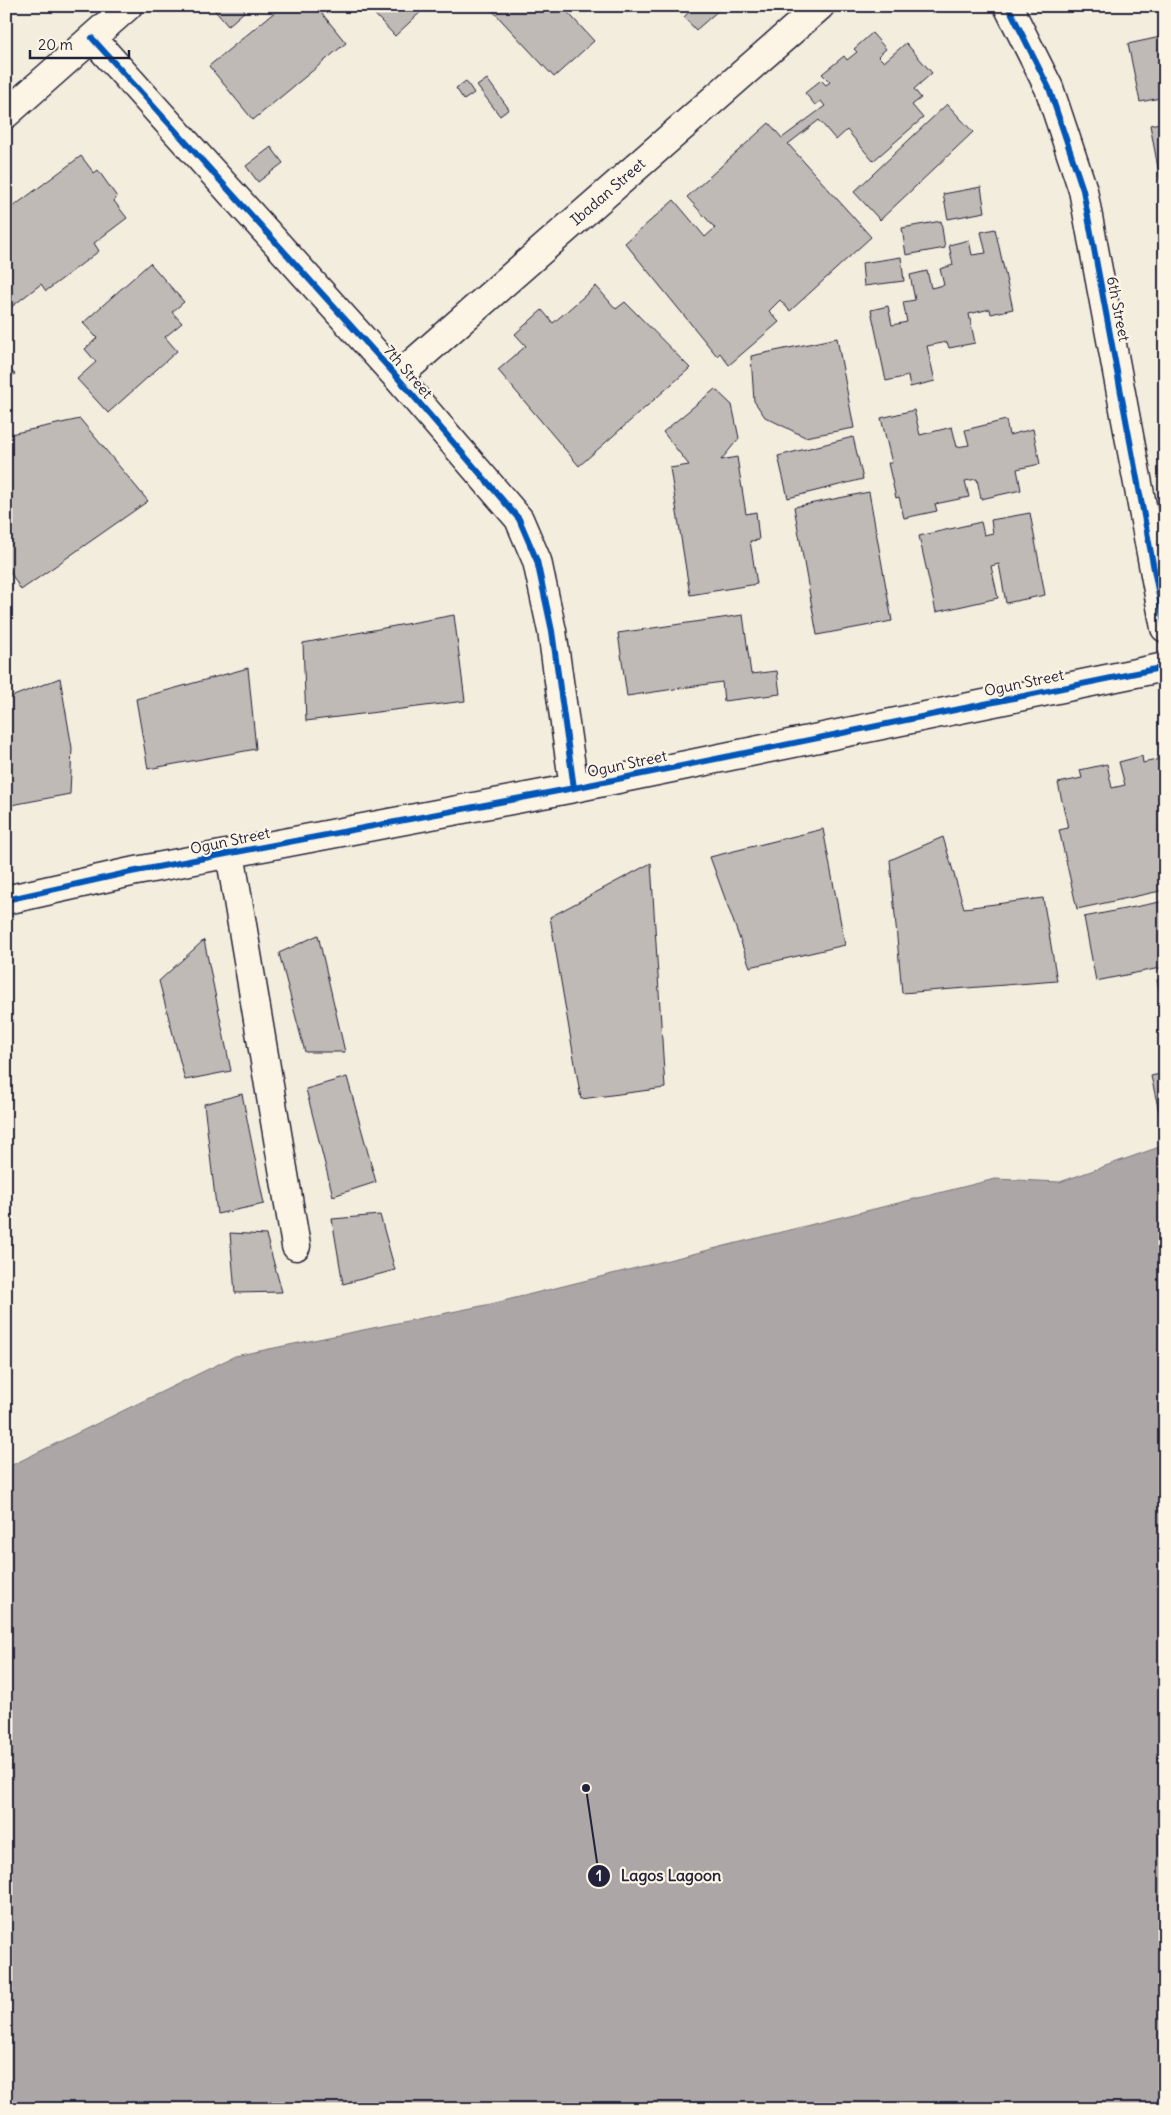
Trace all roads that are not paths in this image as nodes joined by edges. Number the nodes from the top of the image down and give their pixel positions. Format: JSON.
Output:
{"nodes":[{"id":1,"x":128,"y":6,"type":"edge"},
{"id":2,"x":820,"y":6,"type":"edge"},
{"id":3,"x":1008,"y":6,"type":"edge"},
{"id":4,"x":92,"y":38,"type":"junction"},
{"id":5,"x":6,"y":114,"type":"edge"},
{"id":6,"x":397,"y":377,"type":"junction"},
{"id":7,"x":1165,"y":628,"type":"edge"},
{"id":8,"x":1165,"y":667,"type":"edge"},
{"id":9,"x":574,"y":788,"type":"junction"},
{"id":10,"x":230,"y":853,"type":"junction"},
{"id":11,"x":6,"y":900,"type":"edge"},
{"id":12,"x":296,"y":1246,"type":"dead end"}],
"edges":[{"from":1,"to":4,"type":"street"},
{"from":2,"to":6,"type":"street","name":"Ibadan Street"},
{"from":3,"to":7,"type":"street","name":"6th Street"},
{"from":4,"to":5,"type":"street"},
{"from":4,"to":6,"type":"street","name":"7th Street"},
{"from":6,"to":9,"type":"street","name":"7th Street"},
{"from":8,"to":9,"type":"street","name":"Ogun Street"},
{"from":9,"to":10,"type":"street","name":"Ogun Street"},
{"from":10,"to":11,"type":"street","name":"Ogun Street"},
{"from":10,"to":12,"type":"street"}]}
